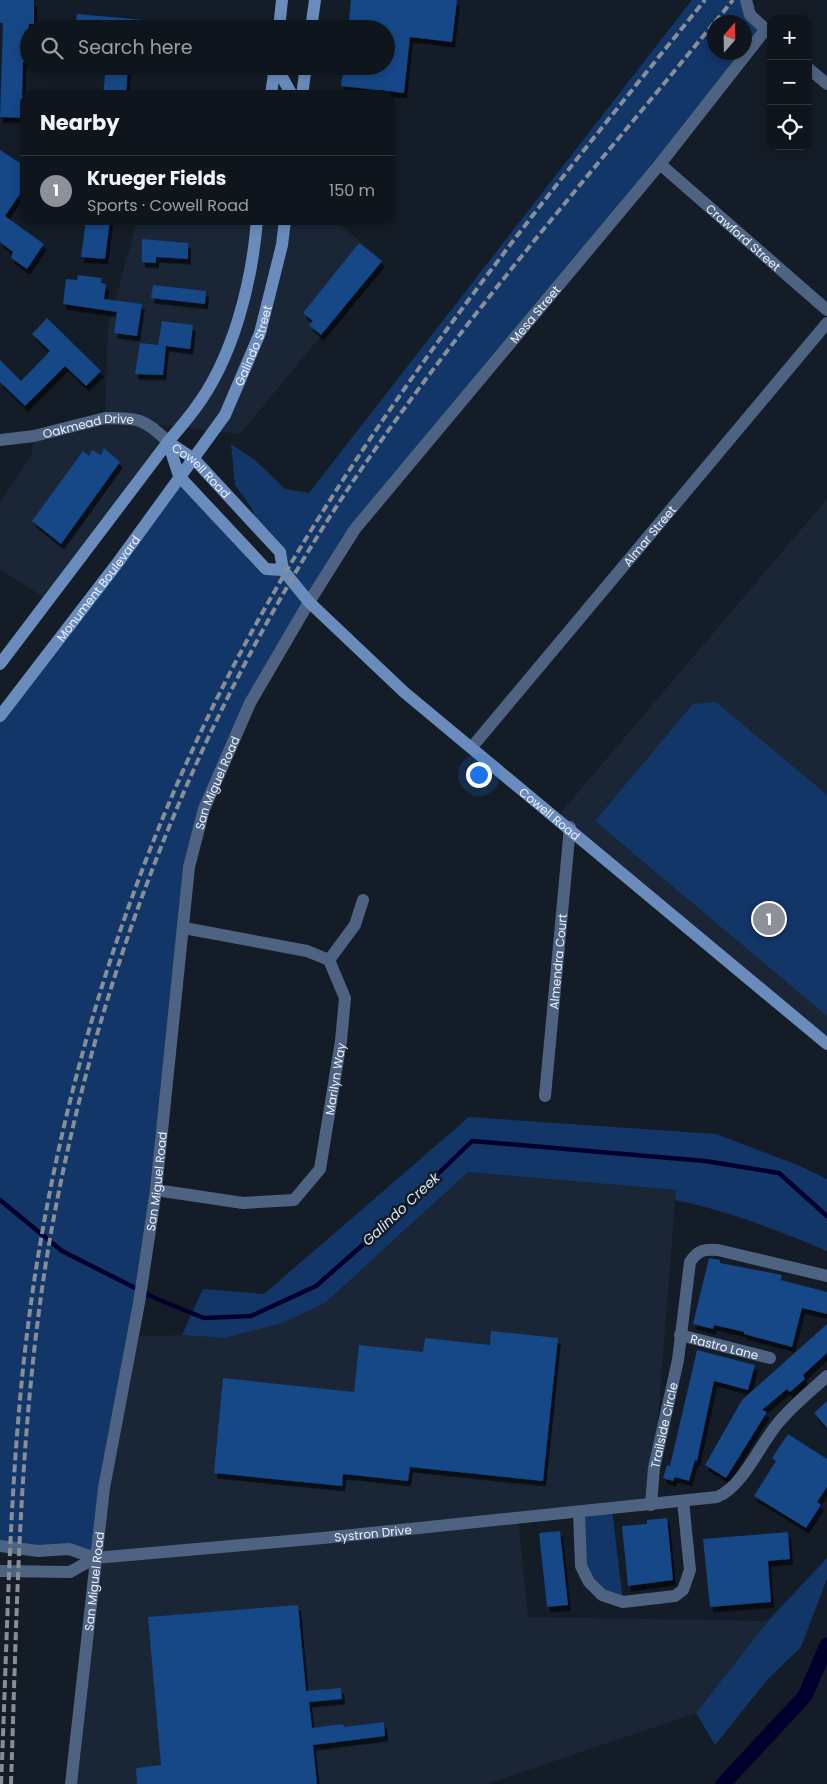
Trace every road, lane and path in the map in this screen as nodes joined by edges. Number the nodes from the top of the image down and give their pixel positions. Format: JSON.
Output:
{"nodes":[{"id":1,"x":282,"y":0,"type":"edge"},
{"id":2,"x":315,"y":0,"type":"edge"},
{"id":3,"x":746,"y":0,"type":"edge"},
{"id":4,"x":280,"y":20,"type":"edge"},
{"id":5,"x":312,"y":20,"type":"edge"},
{"id":6,"x":767,"y":31,"type":"edge"},
{"id":7,"x":767,"y":33,"type":"edge"},
{"id":8,"x":812,"y":71,"type":"edge"},
{"id":9,"x":273,"y":75,"type":"edge"},
{"id":10,"x":280,"y":75,"type":"edge"},
{"id":11,"x":305,"y":75,"type":"edge"},
{"id":12,"x":827,"y":84,"type":"edge"},
{"id":13,"x":272,"y":90,"type":"edge"},
{"id":14,"x":289,"y":90,"type":"edge"},
{"id":15,"x":303,"y":90,"type":"edge"},
{"id":16,"x":660,"y":164,"type":"junction"},
{"id":17,"x":256,"y":225,"type":"edge"},
{"id":18,"x":284,"y":225,"type":"edge"},
{"id":19,"x":827,"y":310,"type":"edge"},
{"id":20,"x":827,"y":323,"type":"edge"},
{"id":21,"x":0,"y":440,"type":"edge"},
{"id":22,"x":168,"y":442,"type":"junction"},
{"id":23,"x":194,"y":459,"type":"junction"},
{"id":24,"x":179,"y":476,"type":"junction"},
{"id":25,"x":282,"y":570,"type":"junction"},
{"id":26,"x":309,"y":602,"type":"junction"},
{"id":27,"x":0,"y":664,"type":"edge"},
{"id":28,"x":0,"y":716,"type":"edge"},
{"id":29,"x":472,"y":747,"type":"junction"},
{"id":30,"x":570,"y":827,"type":"junction"},
{"id":31,"x":363,"y":900,"type":"dead end"},
{"id":32,"x":184,"y":928,"type":"junction"},
{"id":33,"x":329,"y":960,"type":"junction"},
{"id":34,"x":827,"y":1044,"type":"edge"},
{"id":35,"x":545,"y":1096,"type":"dead end"},
{"id":36,"x":156,"y":1190,"type":"junction"},
{"id":37,"x":827,"y":1276,"type":"edge"},
{"id":38,"x":680,"y":1335,"type":"junction"},
{"id":39,"x":770,"y":1358,"type":"dead end"},
{"id":40,"x":827,"y":1376,"type":"edge"},
{"id":41,"x":683,"y":1501,"type":"junction"},
{"id":42,"x":651,"y":1505,"type":"junction"},
{"id":43,"x":579,"y":1512,"type":"junction"},
{"id":44,"x":0,"y":1546,"type":"edge"},
{"id":45,"x":95,"y":1558,"type":"junction"},
{"id":46,"x":0,"y":1571,"type":"edge"},
{"id":47,"x":71,"y":1784,"type":"edge"}],
"edges":[{"from":1,"to":4,"type":"main road"},
{"from":2,"to":5,"type":"main road"},
{"from":3,"to":6,"type":"street"},
{"from":7,"to":16,"type":"street","name":"Mesa Street"},
{"from":8,"to":12,"type":"street"},
{"from":9,"to":13,"type":"main road"},
{"from":10,"to":14,"type":"main road"},
{"from":11,"to":15,"type":"main road"},
{"from":16,"to":19,"type":"street","name":"Crawford Street"},
{"from":16,"to":26,"type":"street","name":"Mesa Street"},
{"from":17,"to":22,"type":"main road","name":"Galindo Street"},
{"from":18,"to":23,"type":"main road","name":"Galindo Street"},
{"from":20,"to":29,"type":"street","name":"Almar Street"},
{"from":21,"to":22,"type":"street","name":"Oakmead Drive"},
{"from":22,"to":23,"type":"main road","name":"Cowell Road"},
{"from":22,"to":24,"type":"main road","name":"Cowell Road"},
{"from":22,"to":27,"type":"main road"},
{"from":23,"to":24,"type":"main road","name":"Monument Boulevard"},
{"from":23,"to":25,"type":"main road","name":"Cowell Road"},
{"from":24,"to":25,"type":"main road","name":"Cowell Road"},
{"from":24,"to":28,"type":"main road","name":"Monument Boulevard"},
{"from":25,"to":26,"type":"main road","name":"Cowell Road"},
{"from":26,"to":29,"type":"main road","name":"Cowell Road"},
{"from":26,"to":32,"type":"street","name":"San Miguel Road"},
{"from":29,"to":30,"type":"main road","name":"Cowell Road"},
{"from":30,"to":34,"type":"main road","name":"Cowell Road"},
{"from":30,"to":35,"type":"street","name":"Almendra Court"},
{"from":31,"to":33,"type":"street"},
{"from":32,"to":33,"type":"street"},
{"from":32,"to":36,"type":"street","name":"San Miguel Road"},
{"from":33,"to":36,"type":"street","name":"Marilyn Way"},
{"from":36,"to":45,"type":"street","name":"San Miguel Road"},
{"from":37,"to":38,"type":"street","name":"Trailside Circle"},
{"from":38,"to":39,"type":"street","name":"Rastro Lane"},
{"from":38,"to":42,"type":"street","name":"Trailside Circle"},
{"from":40,"to":41,"type":"street"},
{"from":41,"to":42,"type":"street"},
{"from":41,"to":43,"type":"street"},
{"from":42,"to":43,"type":"street","name":"Systron Drive"},
{"from":43,"to":45,"type":"street","name":"Systron Drive"},
{"from":44,"to":45,"type":"street","name":"Systron Drive"},
{"from":45,"to":46,"type":"street","name":"Systron Drive"},
{"from":45,"to":47,"type":"street","name":"San Miguel Road"}]}
